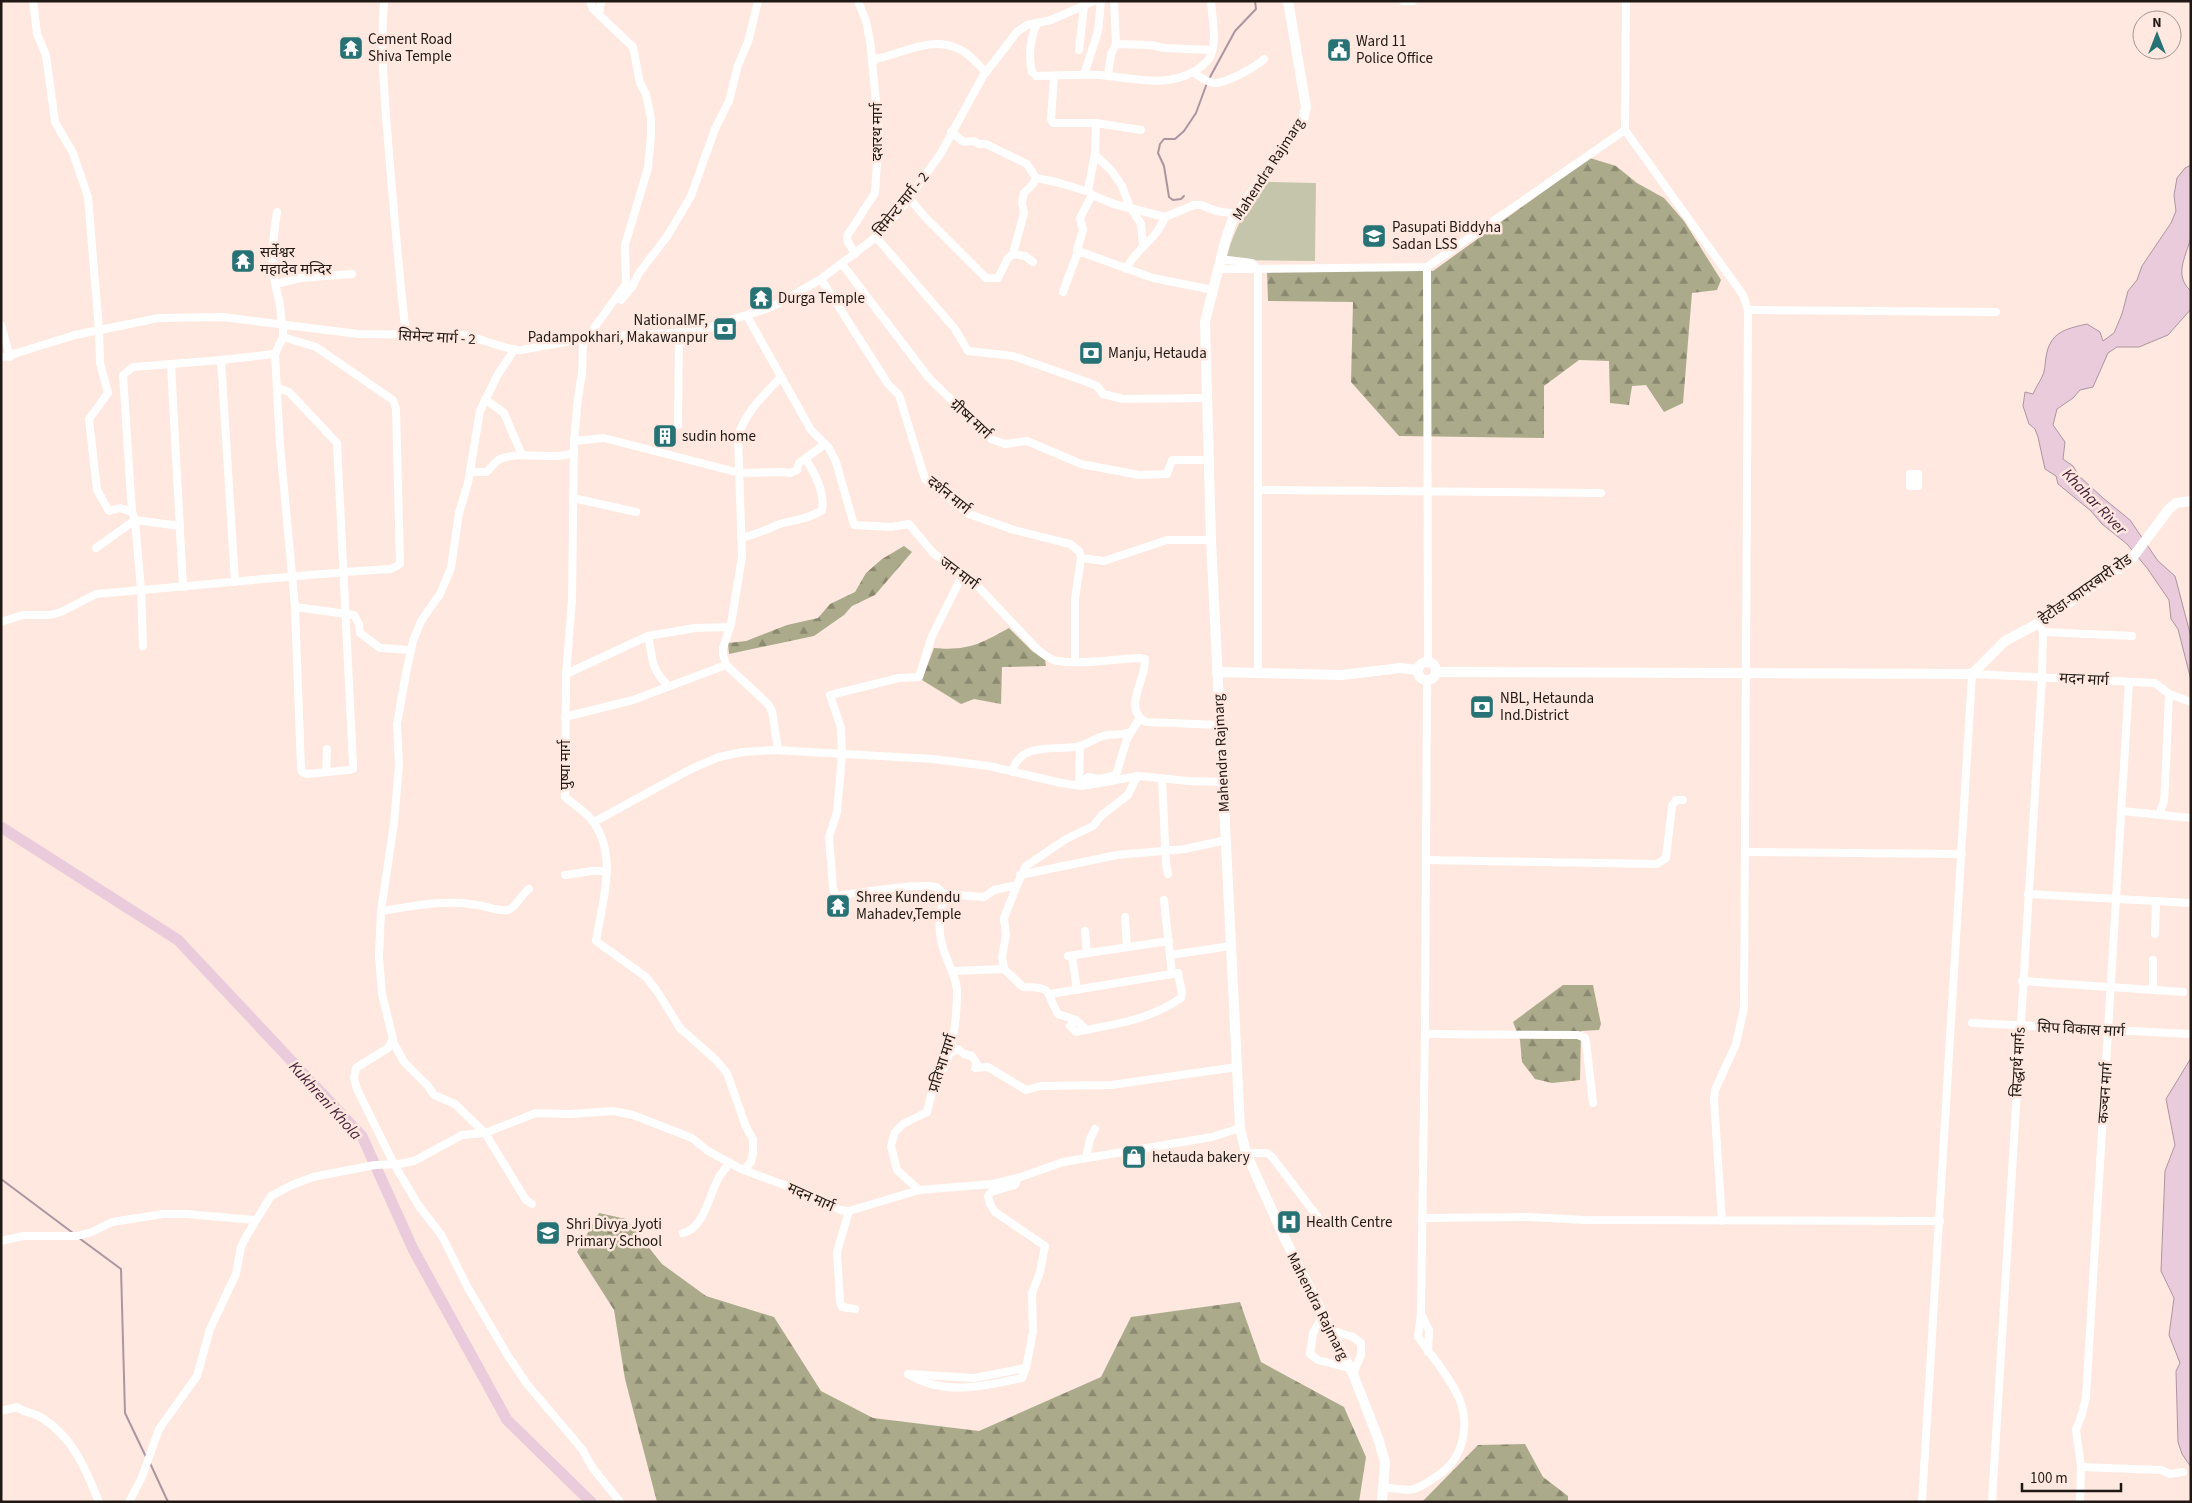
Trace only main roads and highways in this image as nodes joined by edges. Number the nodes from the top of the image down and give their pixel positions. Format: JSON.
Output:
{"nodes":[{"id":1,"x":1288,"y":1,"type":"edge"},
{"id":2,"x":2191,"y":501,"type":"edge"},
{"id":3,"x":1418,"y":670,"type":"junction"},
{"id":4,"x":1217,"y":672,"type":"junction"},
{"id":5,"x":1436,"y":672,"type":"junction"},
{"id":6,"x":1382,"y":1502,"type":"edge"}],
"edges":[{"from":1,"to":4,"type":"highway","name":"Mahendra Rajmarg"},
{"from":2,"to":5,"type":"highway","name":"हेटौडा-फापरबारी रोड"},
{"from":3,"to":4,"type":"highway"},
{"from":3,"to":5,"type":"highway"},
{"from":3,"to":5,"type":"highway"},
{"from":4,"to":6,"type":"highway","name":"Mahendra Rajmarg"}]}
